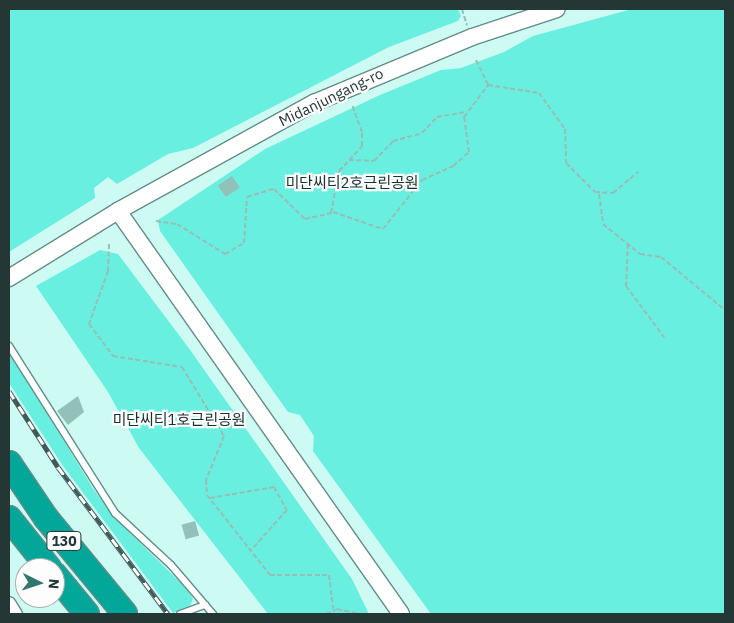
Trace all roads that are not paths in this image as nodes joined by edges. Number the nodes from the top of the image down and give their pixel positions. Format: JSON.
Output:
{"nodes":[{"id":1,"x":557,"y":9,"type":"edge"},
{"id":2,"x":118,"y":211,"type":"junction"},
{"id":3,"x":9,"y":278,"type":"edge"},
{"id":4,"x":9,"y":346,"type":"edge"},
{"id":5,"x":9,"y":463,"type":"edge"},
{"id":6,"x":9,"y":518,"type":"edge"},
{"id":7,"x":41,"y":558,"type":"edge"},
{"id":8,"x":65,"y":587,"type":"edge"},
{"id":9,"x":9,"y":603,"type":"edge"},
{"id":10,"x":205,"y":605,"type":"junction"},
{"id":11,"x":16,"y":614,"type":"edge"},
{"id":12,"x":87,"y":614,"type":"edge"},
{"id":13,"x":125,"y":614,"type":"edge"},
{"id":14,"x":180,"y":614,"type":"edge"},
{"id":15,"x":213,"y":614,"type":"edge"},
{"id":16,"x":401,"y":614,"type":"edge"}],
"edges":[{"from":1,"to":2,"type":"street","name":"Midanjungang-ro"},
{"from":2,"to":3,"type":"street","name":"Midanjungang-ro"},
{"from":2,"to":16,"type":"street"},
{"from":4,"to":10,"type":"lane"},
{"from":5,"to":13,"type":"highway","number":"130"},
{"from":6,"to":7,"type":"highway","number":"130"},
{"from":8,"to":12,"type":"highway"},
{"from":9,"to":11,"type":"street"},
{"from":10,"to":14,"type":"lane"},
{"from":10,"to":15,"type":"lane"}]}
